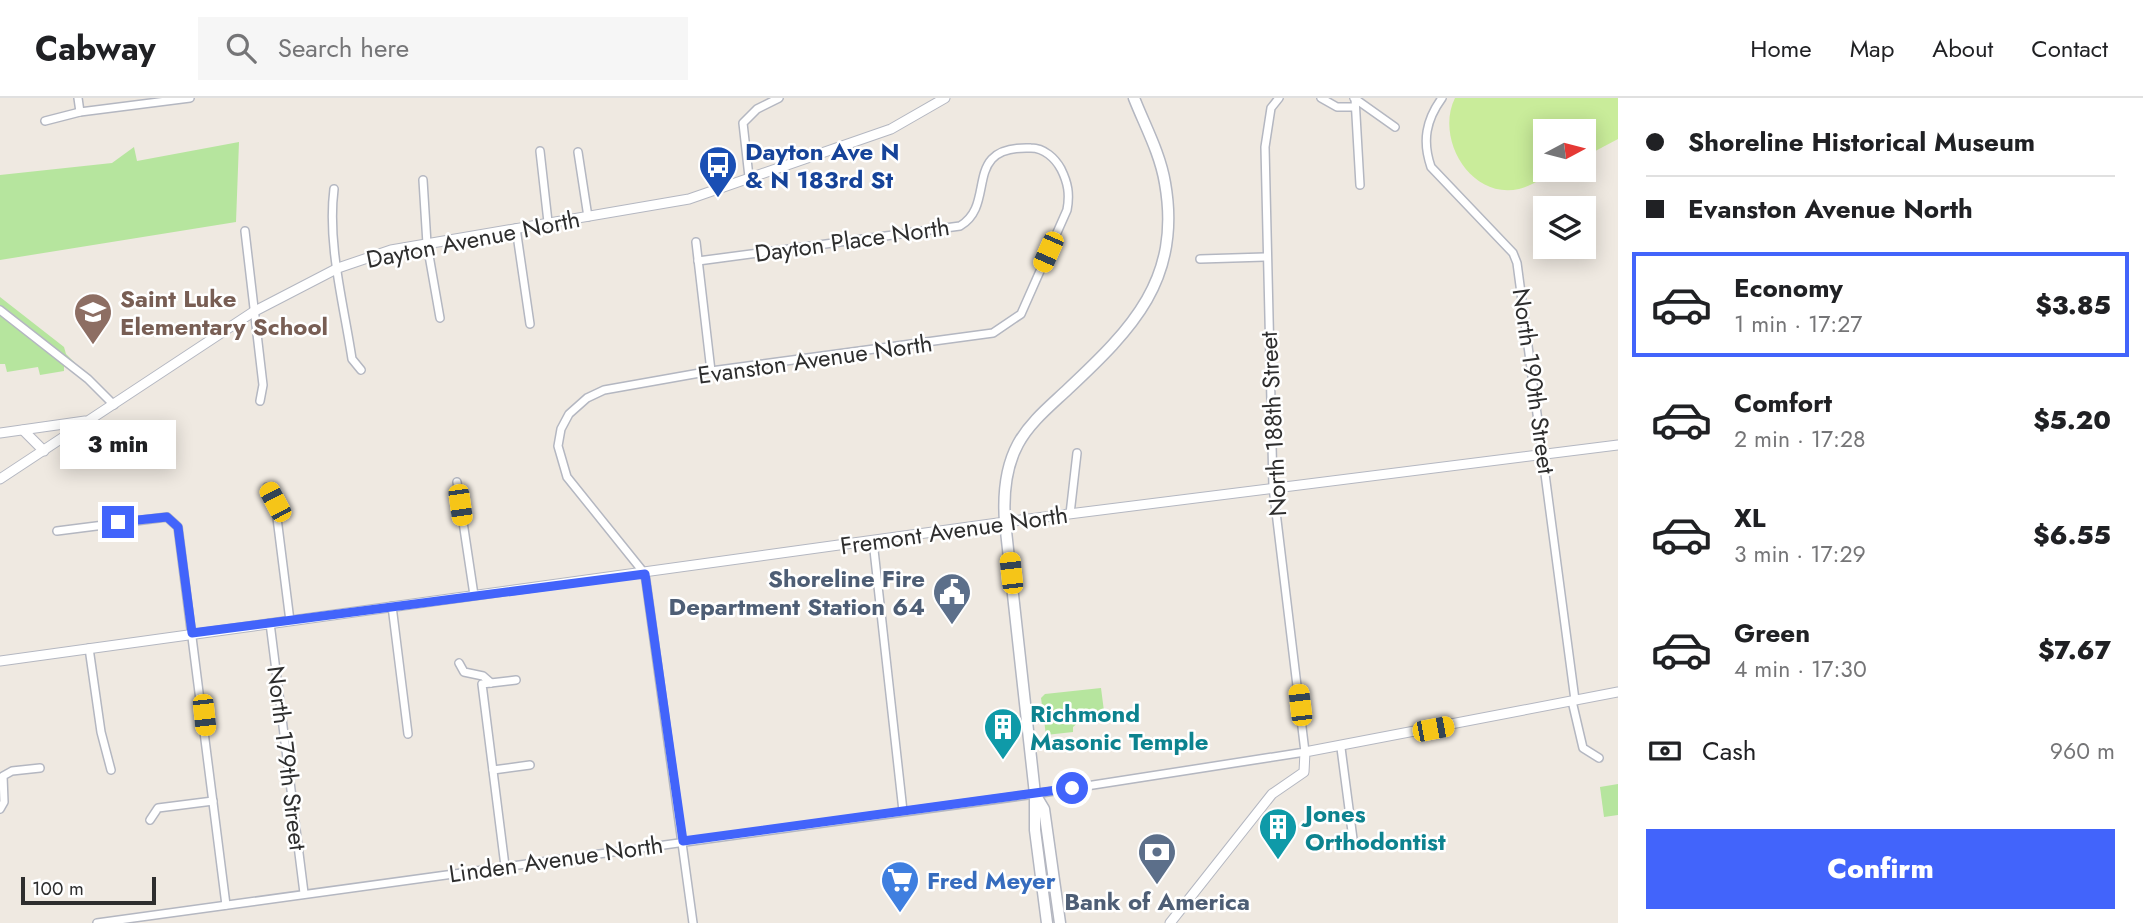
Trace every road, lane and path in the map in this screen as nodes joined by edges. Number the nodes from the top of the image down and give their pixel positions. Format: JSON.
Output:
{"nodes":[{"id":1,"x":78,"y":98,"type":"edge"},
{"id":2,"x":190,"y":98,"type":"edge"},
{"id":3,"x":779,"y":98,"type":"edge"},
{"id":4,"x":945,"y":98,"type":"edge"},
{"id":5,"x":1133,"y":98,"type":"edge"},
{"id":6,"x":1279,"y":98,"type":"edge"},
{"id":7,"x":1321,"y":98,"type":"edge"},
{"id":8,"x":1354,"y":98,"type":"edge"},
{"id":9,"x":1442,"y":98,"type":"edge"},
{"id":10,"x":1355,"y":107,"type":"junction"},
{"id":11,"x":80,"y":112,"type":"junction"},
{"id":12,"x":45,"y":121,"type":"dead end"},
{"id":13,"x":1395,"y":127,"type":"dead end"},
{"id":14,"x":540,"y":152,"type":"dead end"},
{"id":15,"x":578,"y":152,"type":"dead end"},
{"id":16,"x":748,"y":177,"type":"junction"},
{"id":17,"x":423,"y":180,"type":"dead end"},
{"id":18,"x":1360,"y":185,"type":"dead end"},
{"id":19,"x":334,"y":189,"type":"dead end"},
{"id":20,"x":588,"y":217,"type":"junction"},
{"id":21,"x":548,"y":222,"type":"junction"},
{"id":22,"x":516,"y":228,"type":"junction"},
{"id":23,"x":245,"y":231,"type":"dead end"},
{"id":24,"x":696,"y":242,"type":"dead end"},
{"id":25,"x":427,"y":244,"type":"junction"},
{"id":26,"x":1265,"y":257,"type":"junction"},
{"id":27,"x":1200,"y":259,"type":"dead end"},
{"id":28,"x":698,"y":261,"type":"junction"},
{"id":29,"x":338,"y":268,"type":"junction"},
{"id":30,"x":0,"y":310,"type":"edge"},
{"id":31,"x":253,"y":312,"type":"junction"},
{"id":32,"x":1021,"y":314,"type":"joint"},
{"id":33,"x":440,"y":318,"type":"dead end"},
{"id":34,"x":530,"y":324,"type":"dead end"},
{"id":35,"x":361,"y":370,"type":"dead end"},
{"id":36,"x":711,"y":371,"type":"junction"},
{"id":37,"x":260,"y":401,"type":"dead end"},
{"id":38,"x":114,"y":405,"type":"junction"},
{"id":39,"x":89,"y":421,"type":"junction"},
{"id":40,"x":23,"y":430,"type":"junction"},
{"id":41,"x":0,"y":433,"type":"edge"},
{"id":42,"x":1618,"y":445,"type":"edge"},
{"id":43,"x":44,"y":451,"type":"junction"},
{"id":44,"x":1077,"y":453,"type":"dead end"},
{"id":45,"x":1544,"y":454,"type":"junction"},
{"id":46,"x":0,"y":479,"type":"edge"},
{"id":47,"x":457,"y":482,"type":"dead end"},
{"id":48,"x":267,"y":487,"type":"dead end"},
{"id":49,"x":1273,"y":487,"type":"junction"},
{"id":50,"x":1070,"y":514,"type":"junction"},
{"id":51,"x":1005,"y":522,"type":"junction"},
{"id":52,"x":57,"y":531,"type":"dead end"},
{"id":53,"x":873,"y":541,"type":"junction"},
{"id":54,"x":645,"y":574,"type":"junction"},
{"id":55,"x":474,"y":595,"type":"junction"},
{"id":56,"x":393,"y":606,"type":"junction"},
{"id":57,"x":290,"y":621,"type":"junction"},
{"id":58,"x":270,"y":623,"type":"junction"},
{"id":59,"x":192,"y":633,"type":"junction"},
{"id":60,"x":89,"y":649,"type":"junction"},
{"id":61,"x":0,"y":662,"type":"edge"},
{"id":62,"x":459,"y":663,"type":"dead end"},
{"id":63,"x":516,"y":680,"type":"dead end"},
{"id":64,"x":491,"y":683,"type":"junction"},
{"id":65,"x":1618,"y":692,"type":"edge"},
{"id":66,"x":1573,"y":701,"type":"junction"},
{"id":67,"x":408,"y":734,"type":"dead end"},
{"id":68,"x":1341,"y":748,"type":"junction"},
{"id":69,"x":1306,"y":752,"type":"junction"},
{"id":70,"x":1599,"y":758,"type":"dead end"},
{"id":71,"x":530,"y":765,"type":"dead end"},
{"id":72,"x":40,"y":768,"type":"dead end"},
{"id":73,"x":493,"y":769,"type":"junction"},
{"id":74,"x":111,"y":770,"type":"dead end"},
{"id":75,"x":1035,"y":793,"type":"junction"},
{"id":76,"x":213,"y":801,"type":"junction"},
{"id":77,"x":0,"y":809,"type":"edge"},
{"id":78,"x":904,"y":811,"type":"junction"},
{"id":79,"x":150,"y":820,"type":"dead end"},
{"id":80,"x":1353,"y":839,"type":"dead end"},
{"id":81,"x":683,"y":841,"type":"junction"},
{"id":82,"x":505,"y":866,"type":"junction"},
{"id":83,"x":304,"y":893,"type":"junction"},
{"id":84,"x":226,"y":905,"type":"junction"},
{"id":85,"x":97,"y":923,"type":"edge"},
{"id":86,"x":693,"y":923,"type":"edge"},
{"id":87,"x":1047,"y":923,"type":"edge"},
{"id":88,"x":1059,"y":923,"type":"edge"},
{"id":89,"x":1170,"y":923,"type":"edge"}],
"edges":[{"from":1,"to":11,"type":"street"},
{"from":2,"to":11,"type":"street"},
{"from":3,"to":16,"type":"street"},
{"from":4,"to":16,"type":"street","name":"Dayton Avenue North"},
{"from":5,"to":51,"type":"main road"},
{"from":6,"to":26,"type":"street","name":"North 188th Street"},
{"from":7,"to":10,"type":"street"},
{"from":8,"to":10,"type":"street"},
{"from":8,"to":13,"type":"street"},
{"from":9,"to":45,"type":"street","name":"North 190th Street"},
{"from":10,"to":18,"type":"street"},
{"from":11,"to":12,"type":"street"},
{"from":14,"to":21,"type":"street"},
{"from":15,"to":20,"type":"street"},
{"from":16,"to":20,"type":"street","name":"Dayton Avenue North"},
{"from":17,"to":25,"type":"street"},
{"from":19,"to":29,"type":"street"},
{"from":20,"to":21,"type":"street","name":"Dayton Avenue North"},
{"from":21,"to":22,"type":"street","name":"Dayton Avenue North"},
{"from":22,"to":25,"type":"street","name":"Dayton Avenue North"},
{"from":22,"to":34,"type":"street"},
{"from":23,"to":31,"type":"street"},
{"from":24,"to":28,"type":"street"},
{"from":25,"to":29,"type":"street","name":"Dayton Avenue North"},
{"from":25,"to":33,"type":"street"},
{"from":26,"to":27,"type":"street"},
{"from":26,"to":49,"type":"street","name":"North 188th Street"},
{"from":28,"to":32,"type":"street","name":"Dayton Place North"},
{"from":28,"to":36,"type":"street"},
{"from":29,"to":31,"type":"street","name":"Dayton Avenue North"},
{"from":29,"to":35,"type":"street"},
{"from":30,"to":38,"type":"street"},
{"from":31,"to":37,"type":"street"},
{"from":31,"to":38,"type":"street","name":"Dayton Avenue North"},
{"from":32,"to":36,"type":"street","name":"Evanston Avenue North"},
{"from":36,"to":54,"type":"street","name":"Evanston Avenue North"},
{"from":38,"to":39,"type":"street","name":"Dayton Avenue North"},
{"from":39,"to":40,"type":"street"},
{"from":39,"to":43,"type":"street","name":"Dayton Avenue North"},
{"from":40,"to":41,"type":"street"},
{"from":40,"to":43,"type":"street"},
{"from":42,"to":45,"type":"street","name":"Fremont Avenue North"},
{"from":43,"to":46,"type":"street","name":"Dayton Avenue North"},
{"from":44,"to":50,"type":"street"},
{"from":45,"to":49,"type":"street","name":"Fremont Avenue North"},
{"from":45,"to":66,"type":"street","name":"North 190th Street"},
{"from":47,"to":55,"type":"street"},
{"from":48,"to":57,"type":"street"},
{"from":49,"to":50,"type":"street","name":"Fremont Avenue North"},
{"from":49,"to":69,"type":"street","name":"North 188th Street"},
{"from":50,"to":51,"type":"street","name":"Fremont Avenue North"},
{"from":51,"to":53,"type":"street","name":"Fremont Avenue North"},
{"from":51,"to":75,"type":"main road"},
{"from":52,"to":59,"type":"street"},
{"from":53,"to":54,"type":"street","name":"Fremont Avenue North"},
{"from":53,"to":78,"type":"street"},
{"from":54,"to":55,"type":"street","name":"Fremont Avenue North"},
{"from":54,"to":81,"type":"street"},
{"from":55,"to":56,"type":"street","name":"Fremont Avenue North"},
{"from":56,"to":57,"type":"street","name":"Fremont Avenue North"},
{"from":56,"to":67,"type":"street"},
{"from":57,"to":58,"type":"street","name":"Fremont Avenue North"},
{"from":58,"to":59,"type":"street","name":"Fremont Avenue North"},
{"from":58,"to":83,"type":"street","name":"North 179th Street"},
{"from":59,"to":60,"type":"street","name":"Fremont Avenue North"},
{"from":59,"to":76,"type":"street"},
{"from":60,"to":61,"type":"street","name":"Fremont Avenue North"},
{"from":60,"to":74,"type":"street"},
{"from":62,"to":64,"type":"street"},
{"from":63,"to":64,"type":"street"},
{"from":64,"to":73,"type":"street"},
{"from":65,"to":66,"type":"street"},
{"from":66,"to":68,"type":"street"},
{"from":66,"to":70,"type":"street","name":"North 190th Street"},
{"from":68,"to":69,"type":"street"},
{"from":68,"to":80,"type":"street"},
{"from":69,"to":75,"type":"street","name":"Linden Avenue North"},
{"from":69,"to":89,"type":"street"},
{"from":71,"to":73,"type":"street"},
{"from":72,"to":77,"type":"street"},
{"from":73,"to":82,"type":"street"},
{"from":75,"to":78,"type":"street","name":"Linden Avenue North"},
{"from":75,"to":87,"type":"main road"},
{"from":75,"to":88,"type":"main road"},
{"from":76,"to":79,"type":"street"},
{"from":76,"to":84,"type":"street"},
{"from":78,"to":81,"type":"street","name":"Linden Avenue North"},
{"from":81,"to":82,"type":"street","name":"Linden Avenue North"},
{"from":81,"to":86,"type":"street"},
{"from":82,"to":83,"type":"street","name":"Linden Avenue North"},
{"from":83,"to":84,"type":"street","name":"Linden Avenue North"},
{"from":84,"to":85,"type":"street","name":"Linden Avenue North"}]}
